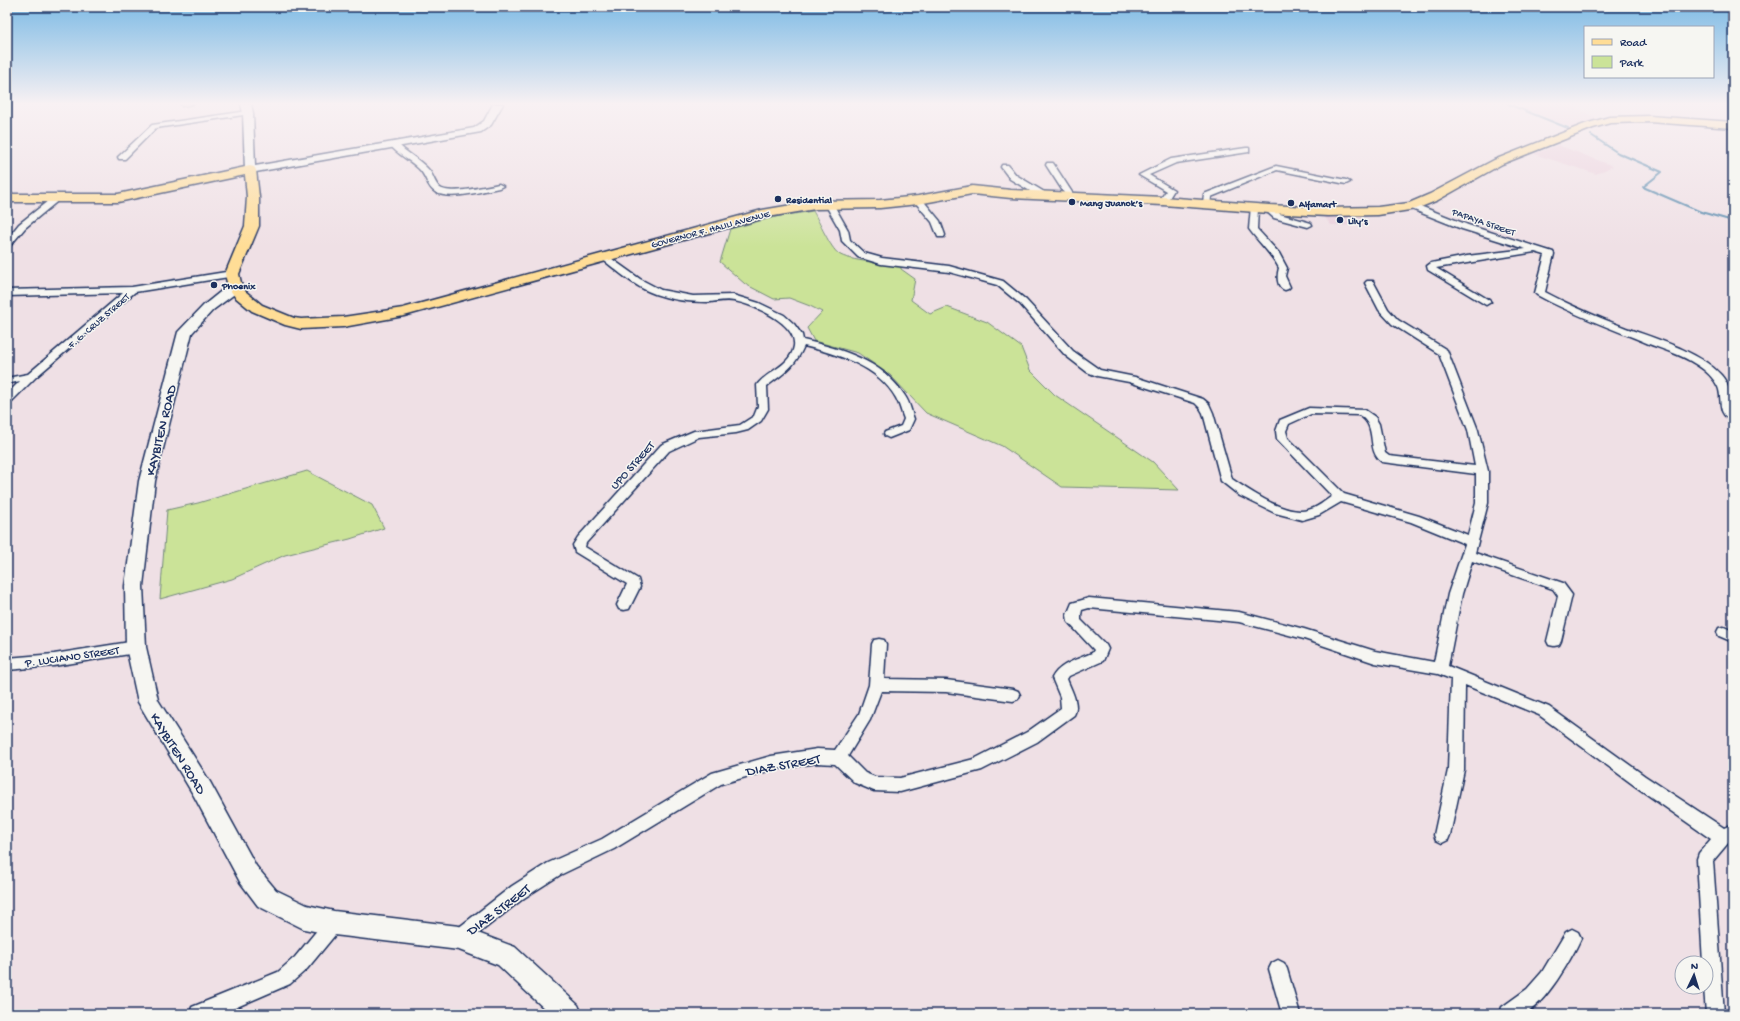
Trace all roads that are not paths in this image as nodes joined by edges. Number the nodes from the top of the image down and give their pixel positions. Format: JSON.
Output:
{"nodes":[{"id":1,"x":128,"y":152,"type":"edge"},
{"id":2,"x":249,"y":152,"type":"edge"},
{"id":3,"x":356,"y":152,"type":"edge"},
{"id":4,"x":401,"y":152,"type":"edge"},
{"id":5,"x":1235,"y":152,"type":"edge"},
{"id":6,"x":1524,"y":152,"type":"edge"},
{"id":7,"x":122,"y":157,"type":"dead end"},
{"id":8,"x":1050,"y":166,"type":"dead end"},
{"id":9,"x":1005,"y":167,"type":"dead end"},
{"id":10,"x":250,"y":170,"type":"junction"},
{"id":11,"x":1346,"y":182,"type":"dead end"},
{"id":12,"x":499,"y":186,"type":"dead end"},
{"id":13,"x":1043,"y":195,"type":"junction"},
{"id":14,"x":1071,"y":197,"type":"junction"},
{"id":15,"x":7,"y":198,"type":"edge"},
{"id":16,"x":56,"y":199,"type":"junction"},
{"id":17,"x":918,"y":200,"type":"junction"},
{"id":18,"x":1163,"y":201,"type":"junction"},
{"id":19,"x":828,"y":204,"type":"junction"},
{"id":20,"x":1206,"y":204,"type":"junction"},
{"id":21,"x":1412,"y":206,"type":"junction"},
{"id":22,"x":1254,"y":208,"type":"junction"},
{"id":23,"x":1269,"y":209,"type":"junction"},
{"id":24,"x":1308,"y":225,"type":"dead end"},
{"id":25,"x":941,"y":235,"type":"dead end"},
{"id":26,"x":7,"y":244,"type":"edge"},
{"id":27,"x":1538,"y":250,"type":"junction"},
{"id":28,"x":605,"y":257,"type":"junction"},
{"id":29,"x":233,"y":280,"type":"junction"},
{"id":30,"x":1370,"y":284,"type":"dead end"},
{"id":31,"x":1285,"y":287,"type":"dead end"},
{"id":32,"x":132,"y":290,"type":"junction"},
{"id":33,"x":7,"y":293,"type":"edge"},
{"id":34,"x":1486,"y":302,"type":"dead end"},
{"id":35,"x":800,"y":342,"type":"junction"},
{"id":36,"x":32,"y":376,"type":"junction"},
{"id":37,"x":7,"y":381,"type":"edge"},
{"id":38,"x":7,"y":400,"type":"edge"},
{"id":39,"x":1733,"y":417,"type":"edge"},
{"id":40,"x":889,"y":434,"type":"dead end"},
{"id":41,"x":1482,"y":471,"type":"junction"},
{"id":42,"x":1340,"y":497,"type":"junction"},
{"id":43,"x":1472,"y":542,"type":"junction"},
{"id":44,"x":1468,"y":554,"type":"junction"},
{"id":45,"x":624,"y":605,"type":"dead end"},
{"id":46,"x":1554,"y":641,"type":"dead end"},
{"id":47,"x":879,"y":644,"type":"dead end"},
{"id":48,"x":136,"y":647,"type":"junction"},
{"id":49,"x":7,"y":664,"type":"edge"},
{"id":50,"x":1440,"y":669,"type":"junction"},
{"id":51,"x":1458,"y":676,"type":"junction"},
{"id":52,"x":876,"y":686,"type":"junction"},
{"id":53,"x":1013,"y":695,"type":"dead end"},
{"id":54,"x":839,"y":757,"type":"junction"},
{"id":55,"x":1442,"y":835,"type":"dead end"},
{"id":56,"x":1728,"y":835,"type":"edge"},
{"id":57,"x":334,"y":923,"type":"junction"},
{"id":58,"x":459,"y":938,"type":"junction"},
{"id":59,"x":1572,"y":938,"type":"dead end"},
{"id":60,"x":1278,"y":969,"type":"dead end"},
{"id":61,"x":199,"y":1014,"type":"edge"},
{"id":62,"x":569,"y":1014,"type":"edge"},
{"id":63,"x":1291,"y":1014,"type":"edge"},
{"id":64,"x":1509,"y":1014,"type":"edge"},
{"id":65,"x":1716,"y":1014,"type":"edge"}],
"edges":[{"from":1,"to":7,"type":"street"},
{"from":2,"to":10,"type":"street"},
{"from":3,"to":10,"type":"street"},
{"from":4,"to":12,"type":"street"},
{"from":5,"to":18,"type":"street"},
{"from":6,"to":21,"type":"main road","name":"GOVERNOR F. HALILI AVENUE"},
{"from":8,"to":14,"type":"street"},
{"from":9,"to":13,"type":"street"},
{"from":10,"to":16,"type":"main road"},
{"from":10,"to":29,"type":"main road"},
{"from":11,"to":20,"type":"street"},
{"from":13,"to":14,"type":"main road","name":"GOVERNOR F. HALILI AVENUE"},
{"from":13,"to":17,"type":"main road","name":"GOVERNOR F. HALILI AVENUE"},
{"from":14,"to":18,"type":"main road","name":"GOVERNOR F. HALILI AVENUE"},
{"from":15,"to":16,"type":"main road"},
{"from":16,"to":26,"type":"street"},
{"from":17,"to":19,"type":"main road","name":"GOVERNOR F. HALILI AVENUE"},
{"from":17,"to":25,"type":"street"},
{"from":18,"to":20,"type":"main road","name":"GOVERNOR F. HALILI AVENUE"},
{"from":19,"to":28,"type":"main road","name":"GOVERNOR F. HALILI AVENUE"},
{"from":19,"to":42,"type":"street"},
{"from":20,"to":22,"type":"main road","name":"GOVERNOR F. HALILI AVENUE"},
{"from":21,"to":23,"type":"main road","name":"GOVERNOR F. HALILI AVENUE"},
{"from":21,"to":27,"type":"street","name":"PAPAYA STREET"},
{"from":22,"to":23,"type":"main road","name":"GOVERNOR F. HALILI AVENUE"},
{"from":22,"to":31,"type":"street"},
{"from":23,"to":24,"type":"street"},
{"from":27,"to":34,"type":"street"},
{"from":27,"to":39,"type":"street","name":"PAPAYA STREET"},
{"from":28,"to":29,"type":"main road","name":"GOVERNOR F. HALILI AVENUE"},
{"from":28,"to":35,"type":"street"},
{"from":29,"to":32,"type":"street","name":"F. G. CRUZ STREET"},
{"from":29,"to":48,"type":"street","name":"KAYBITEN ROAD"},
{"from":30,"to":41,"type":"street"},
{"from":32,"to":33,"type":"street"},
{"from":32,"to":36,"type":"street","name":"F. G. CRUZ STREET"},
{"from":35,"to":40,"type":"street"},
{"from":35,"to":45,"type":"street","name":"UPO STREET"},
{"from":36,"to":37,"type":"street"},
{"from":36,"to":38,"type":"street","name":"F. G. CRUZ STREET"},
{"from":41,"to":42,"type":"street"},
{"from":41,"to":43,"type":"street"},
{"from":42,"to":43,"type":"street"},
{"from":43,"to":44,"type":"street"},
{"from":44,"to":46,"type":"street"},
{"from":44,"to":50,"type":"street"},
{"from":47,"to":52,"type":"street"},
{"from":48,"to":49,"type":"street","name":"P. LUCIANO STREET"},
{"from":48,"to":57,"type":"street","name":"KAYBITEN ROAD"},
{"from":50,"to":51,"type":"street"},
{"from":50,"to":54,"type":"street"},
{"from":51,"to":55,"type":"street"},
{"from":51,"to":56,"type":"street"},
{"from":52,"to":53,"type":"street"},
{"from":52,"to":54,"type":"street"},
{"from":54,"to":58,"type":"street","name":"DIAZ STREET"},
{"from":56,"to":65,"type":"street"},
{"from":57,"to":58,"type":"street","name":"KAYBITEN ROAD"},
{"from":57,"to":61,"type":"street"},
{"from":58,"to":62,"type":"street","name":"KAYBITEN ROAD"},
{"from":59,"to":64,"type":"street"},
{"from":60,"to":63,"type":"street"}]}
